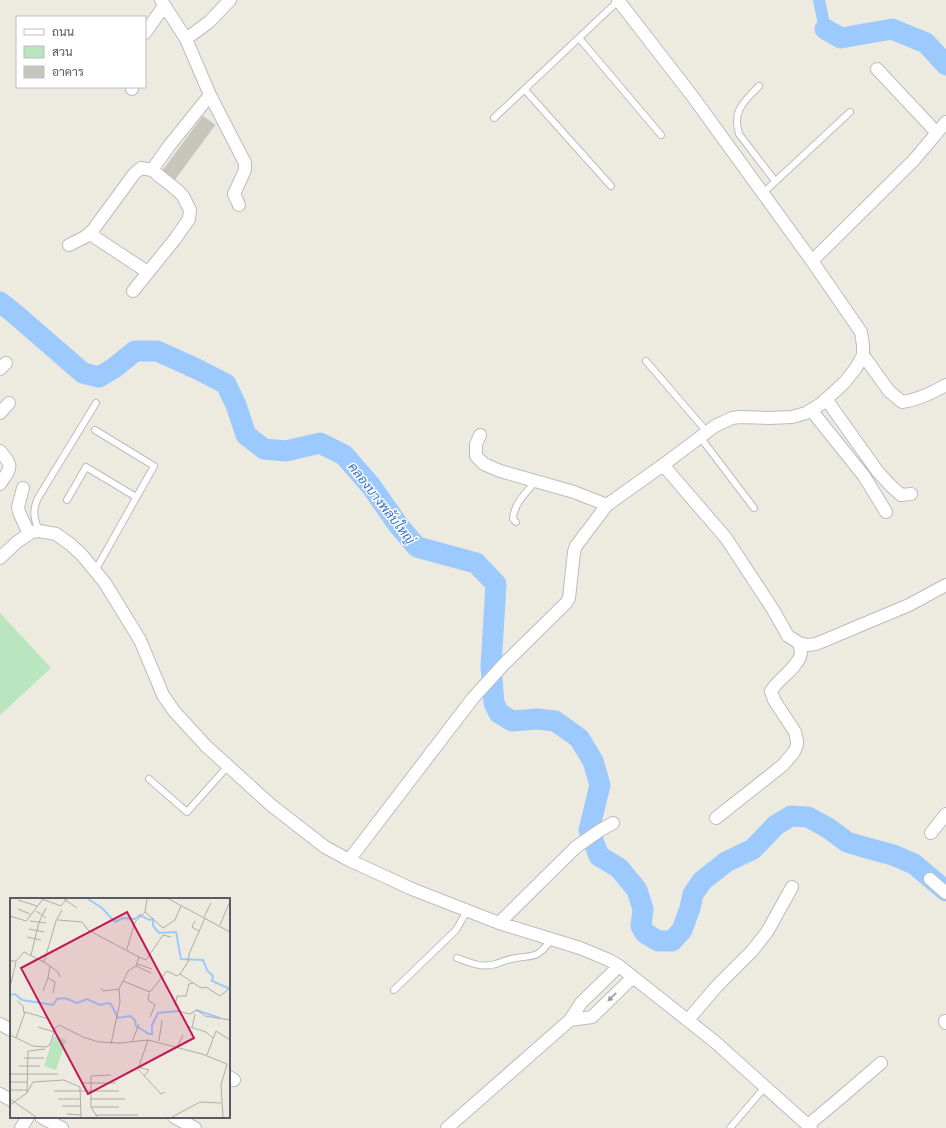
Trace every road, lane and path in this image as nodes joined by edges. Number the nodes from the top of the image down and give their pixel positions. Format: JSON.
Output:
{"nodes":[{"id":1,"x":230,"y":0,"type":"edge"},
{"id":2,"x":618,"y":0,"type":"edge"},
{"id":3,"x":163,"y":3,"type":"edge"},
{"id":4,"x":146,"y":31,"type":"edge"},
{"id":5,"x":579,"y":38,"type":"junction"},
{"id":6,"x":186,"y":39,"type":"junction"},
{"id":7,"x":877,"y":69,"type":"dead end"},
{"id":8,"x":760,"y":86,"type":"dead end"},
{"id":9,"x":525,"y":90,"type":"junction"},
{"id":10,"x":210,"y":95,"type":"junction"},
{"id":11,"x":850,"y":112,"type":"dead end"},
{"id":12,"x":494,"y":118,"type":"dead end"},
{"id":13,"x":946,"y":122,"type":"edge"},
{"id":14,"x":937,"y":133,"type":"junction"},
{"id":15,"x":661,"y":135,"type":"dead end"},
{"id":16,"x":152,"y":170,"type":"junction"},
{"id":17,"x":775,"y":181,"type":"junction"},
{"id":18,"x":611,"y":186,"type":"dead end"},
{"id":19,"x":763,"y":193,"type":"junction"},
{"id":20,"x":239,"y":205,"type":"dead end"},
{"id":21,"x":90,"y":234,"type":"junction"},
{"id":22,"x":69,"y":244,"type":"dead end"},
{"id":23,"x":812,"y":261,"type":"junction"},
{"id":24,"x":142,"y":269,"type":"dead end"},
{"id":25,"x":133,"y":291,"type":"dead end"},
{"id":26,"x":863,"y":355,"type":"junction"},
{"id":27,"x":646,"y":361,"type":"dead end"},
{"id":28,"x":946,"y":385,"type":"edge"},
{"id":29,"x":826,"y":399,"type":"junction"},
{"id":30,"x":9,"y":403,"type":"dead end"},
{"id":31,"x":96,"y":403,"type":"dead end"},
{"id":32,"x":811,"y":410,"type":"junction"},
{"id":33,"x":0,"y":413,"type":"edge"},
{"id":34,"x":95,"y":430,"type":"dead end"},
{"id":35,"x":480,"y":435,"type":"dead end"},
{"id":36,"x":703,"y":435,"type":"junction"},
{"id":37,"x":0,"y":451,"type":"edge"},
{"id":38,"x":663,"y":465,"type":"junction"},
{"id":39,"x":536,"y":481,"type":"junction"},
{"id":40,"x":0,"y":484,"type":"edge"},
{"id":41,"x":23,"y":488,"type":"dead end"},
{"id":42,"x":911,"y":494,"type":"dead end"},
{"id":43,"x":136,"y":496,"type":"junction"},
{"id":44,"x":67,"y":500,"type":"dead end"},
{"id":45,"x":607,"y":505,"type":"junction"},
{"id":46,"x":754,"y":508,"type":"dead end"},
{"id":47,"x":886,"y":512,"type":"dead end"},
{"id":48,"x":516,"y":522,"type":"dead end"},
{"id":49,"x":34,"y":532,"type":"junction"},
{"id":50,"x":0,"y":558,"type":"edge"},
{"id":51,"x":94,"y":571,"type":"junction"},
{"id":52,"x":946,"y":585,"type":"edge"},
{"id":53,"x":800,"y":643,"type":"junction"},
{"id":54,"x":228,"y":766,"type":"junction"},
{"id":55,"x":150,"y":779,"type":"dead end"},
{"id":56,"x":946,"y":814,"type":"edge"},
{"id":57,"x":716,"y":818,"type":"dead end"},
{"id":58,"x":613,"y":823,"type":"dead end"},
{"id":59,"x":931,"y":833,"type":"dead end"},
{"id":60,"x":349,"y":860,"type":"junction"},
{"id":61,"x":930,"y":879,"type":"dead end"},
{"id":62,"x":792,"y":887,"type":"dead end"},
{"id":63,"x":946,"y":893,"type":"edge"},
{"id":64,"x":466,"y":910,"type":"junction"},
{"id":65,"x":499,"y":923,"type":"junction"},
{"id":66,"x":551,"y":940,"type":"junction"},
{"id":67,"x":457,"y":958,"type":"dead end"},
{"id":68,"x":614,"y":963,"type":"junction"},
{"id":69,"x":633,"y":977,"type":"junction"},
{"id":70,"x":394,"y":990,"type":"dead end"},
{"id":71,"x":570,"y":1020,"type":"junction"},
{"id":72,"x":688,"y":1020,"type":"junction"},
{"id":73,"x":0,"y":1024,"type":"edge"},
{"id":74,"x":10,"y":1029,"type":"edge"},
{"id":75,"x":881,"y":1063,"type":"dead end"},
{"id":76,"x":765,"y":1087,"type":"junction"},
{"id":77,"x":0,"y":1094,"type":"edge"},
{"id":78,"x":10,"y":1099,"type":"edge"},
{"id":79,"x":27,"y":1118,"type":"edge"},
{"id":80,"x":43,"y":1118,"type":"edge"},
{"id":81,"x":176,"y":1118,"type":"edge"},
{"id":82,"x":809,"y":1126,"type":"edge"},
{"id":83,"x":451,"y":1127,"type":"edge"},
{"id":84,"x":21,"y":1128,"type":"edge"},
{"id":85,"x":62,"y":1128,"type":"edge"},
{"id":86,"x":195,"y":1128,"type":"edge"},
{"id":87,"x":730,"y":1128,"type":"edge"}],
"edges":[{"from":1,"to":6,"type":"street"},
{"from":2,"to":5,"type":"lane"},
{"from":2,"to":19,"type":"street"},
{"from":3,"to":4,"type":"street"},
{"from":3,"to":6,"type":"street"},
{"from":5,"to":9,"type":"lane"},
{"from":5,"to":15,"type":"lane"},
{"from":6,"to":10,"type":"street"},
{"from":7,"to":14,"type":"street"},
{"from":8,"to":17,"type":"lane"},
{"from":9,"to":12,"type":"lane"},
{"from":9,"to":18,"type":"lane"},
{"from":10,"to":16,"type":"street"},
{"from":10,"to":20,"type":"street"},
{"from":11,"to":17,"type":"lane"},
{"from":13,"to":14,"type":"street"},
{"from":14,"to":23,"type":"street"},
{"from":16,"to":21,"type":"street"},
{"from":16,"to":25,"type":"street"},
{"from":17,"to":19,"type":"lane"},
{"from":19,"to":23,"type":"street"},
{"from":21,"to":22,"type":"street"},
{"from":21,"to":24,"type":"street"},
{"from":23,"to":26,"type":"street"},
{"from":26,"to":28,"type":"street"},
{"from":26,"to":29,"type":"street"},
{"from":27,"to":36,"type":"lane"},
{"from":29,"to":32,"type":"street"},
{"from":29,"to":42,"type":"street"},
{"from":30,"to":33,"type":"street"},
{"from":31,"to":49,"type":"lane"},
{"from":32,"to":36,"type":"street"},
{"from":32,"to":47,"type":"street"},
{"from":34,"to":43,"type":"lane"},
{"from":35,"to":39,"type":"street"},
{"from":36,"to":38,"type":"street"},
{"from":36,"to":46,"type":"lane"},
{"from":37,"to":40,"type":"street"},
{"from":38,"to":45,"type":"street"},
{"from":38,"to":53,"type":"street"},
{"from":39,"to":45,"type":"street"},
{"from":39,"to":48,"type":"lane"},
{"from":41,"to":49,"type":"street"},
{"from":43,"to":44,"type":"lane"},
{"from":43,"to":51,"type":"lane"},
{"from":45,"to":60,"type":"street"},
{"from":49,"to":50,"type":"street"},
{"from":49,"to":51,"type":"street"},
{"from":51,"to":54,"type":"street"},
{"from":52,"to":53,"type":"street"},
{"from":53,"to":57,"type":"street"},
{"from":54,"to":55,"type":"lane"},
{"from":54,"to":60,"type":"street"},
{"from":56,"to":59,"type":"street"},
{"from":58,"to":65,"type":"street"},
{"from":60,"to":64,"type":"street"},
{"from":61,"to":63,"type":"street"},
{"from":62,"to":72,"type":"street"},
{"from":64,"to":65,"type":"street"},
{"from":64,"to":70,"type":"lane"},
{"from":65,"to":66,"type":"street"},
{"from":66,"to":67,"type":"lane"},
{"from":66,"to":68,"type":"street"},
{"from":68,"to":69,"type":"street"},
{"from":68,"to":71,"type":"street"},
{"from":69,"to":71,"type":"street","one_way":true},
{"from":69,"to":72,"type":"street"},
{"from":71,"to":83,"type":"street"},
{"from":72,"to":76,"type":"street"},
{"from":73,"to":74,"type":"street"},
{"from":75,"to":82,"type":"street"},
{"from":76,"to":82,"type":"street"},
{"from":76,"to":87,"type":"lane"},
{"from":77,"to":78,"type":"street"},
{"from":79,"to":84,"type":"street"},
{"from":80,"to":85,"type":"street"},
{"from":81,"to":86,"type":"street"}]}
